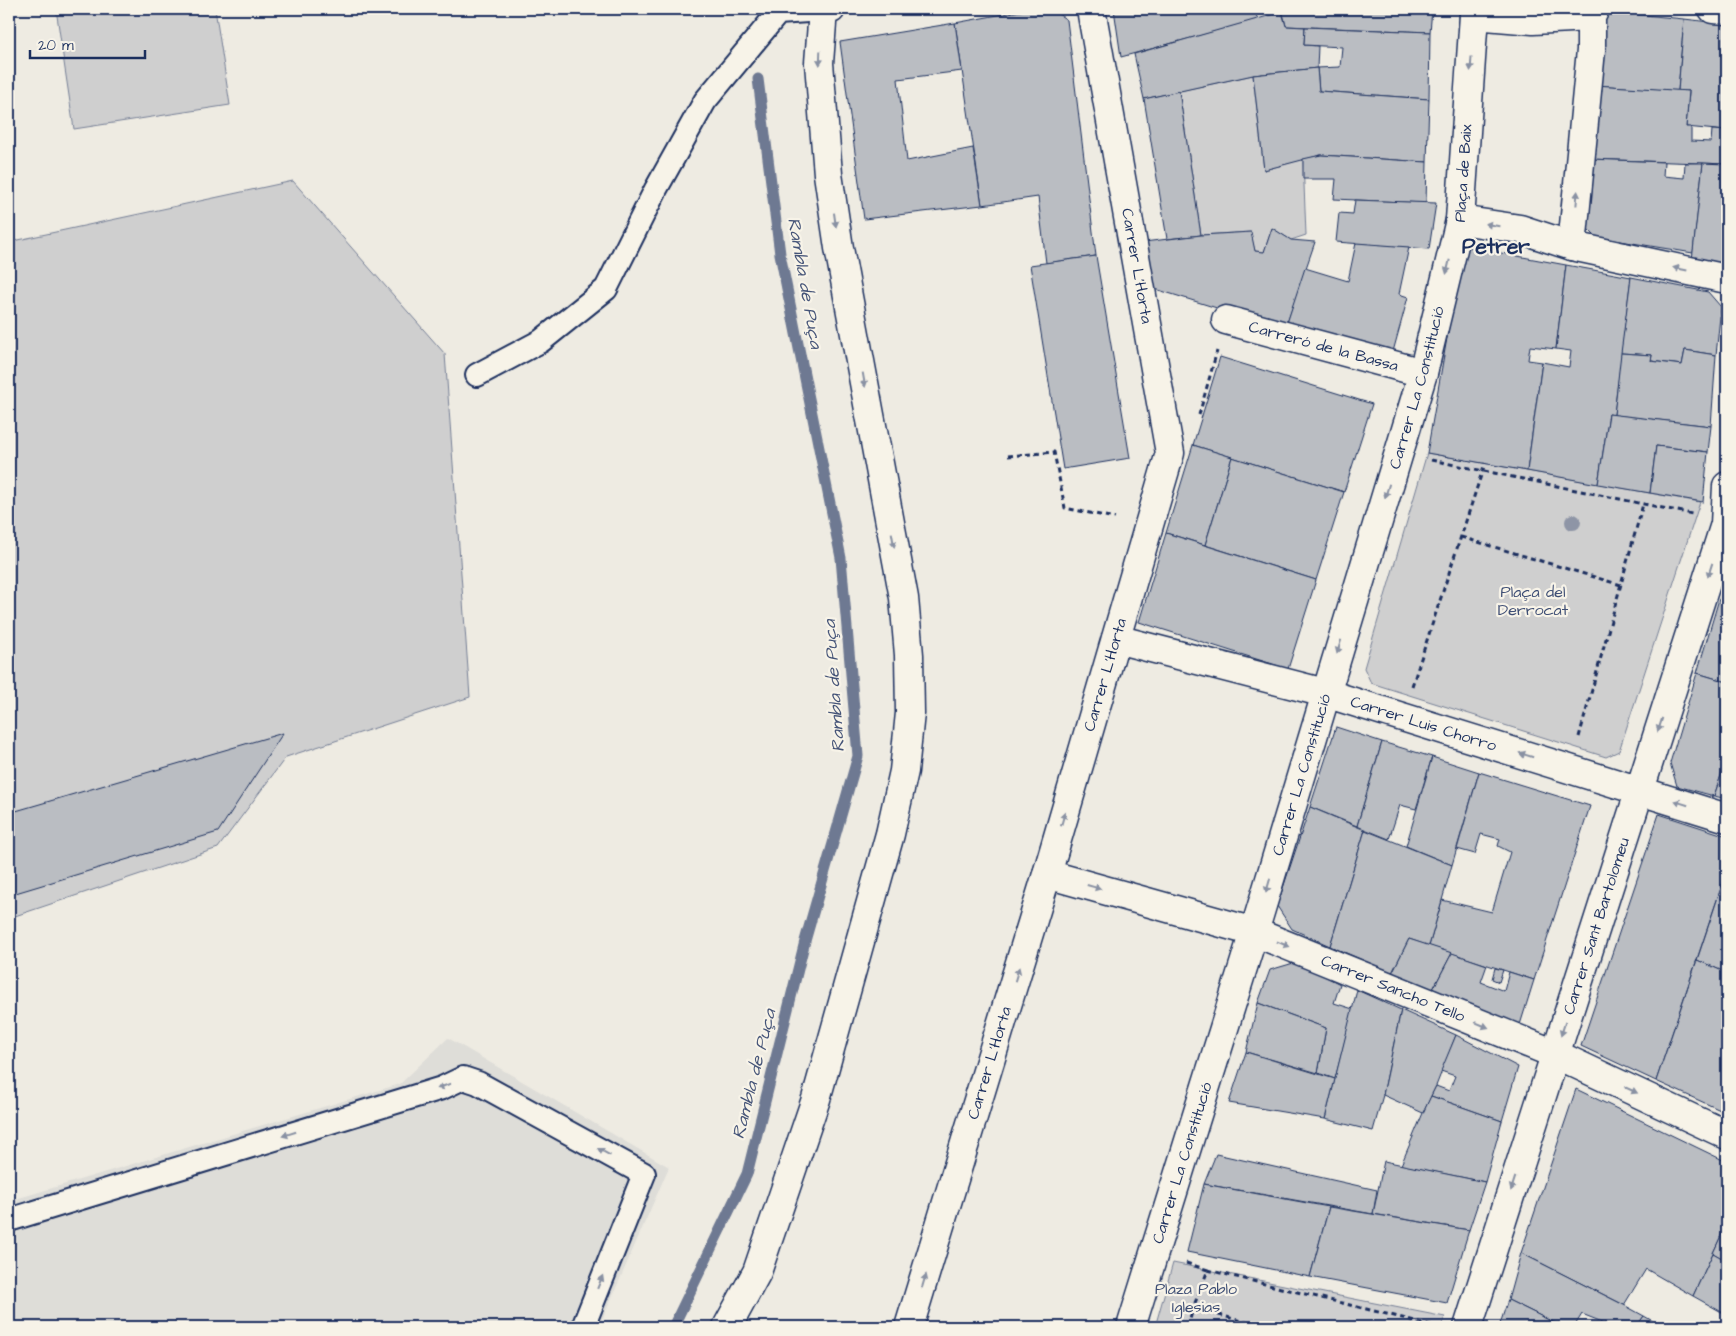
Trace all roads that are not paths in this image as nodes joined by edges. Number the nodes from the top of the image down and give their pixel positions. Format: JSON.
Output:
{"nodes":[{"id":1,"x":827,"y":9,"type":"edge"},
{"id":2,"x":1091,"y":9,"type":"edge"},
{"id":3,"x":1713,"y":9,"type":"edge"},
{"id":4,"x":1727,"y":10,"type":"edge"},
{"id":5,"x":1472,"y":12,"type":"edge"},
{"id":6,"x":1593,"y":13,"type":"edge"},
{"id":7,"x":1460,"y":220,"type":"junction"},
{"id":8,"x":1572,"y":246,"type":"junction"},
{"id":9,"x":1727,"y":279,"type":"edge"},
{"id":10,"x":1226,"y":320,"type":"road end"},
{"id":11,"x":1423,"y":373,"type":"junction"},
{"id":12,"x":477,"y":375,"type":"dead end"},
{"id":13,"x":1727,"y":486,"type":"edge"},
{"id":14,"x":1726,"y":524,"type":"edge"},
{"id":15,"x":1116,"y":639,"type":"junction"},
{"id":16,"x":1325,"y":693,"type":"junction"},
{"id":17,"x":1639,"y":790,"type":"junction"},
{"id":18,"x":1727,"y":818,"type":"edge"},
{"id":19,"x":1047,"y":874,"type":"junction"},
{"id":20,"x":1254,"y":932,"type":"junction"},
{"id":21,"x":1554,"y":1054,"type":"junction"},
{"id":22,"x":1727,"y":1135,"type":"edge"},
{"id":23,"x":9,"y":1220,"type":"edge"},
{"id":24,"x":583,"y":1327,"type":"edge"},
{"id":25,"x":727,"y":1327,"type":"edge"},
{"id":26,"x":909,"y":1327,"type":"edge"},
{"id":27,"x":1132,"y":1327,"type":"edge"},
{"id":28,"x":1468,"y":1327,"type":"edge"}],
"edges":[{"from":1,"to":12,"type":"lane"},
{"from":1,"to":25,"type":"street","one_way":true},
{"from":2,"to":15,"type":"street","name":"Carrer L'Horta"},
{"from":3,"to":4,"type":"street"},
{"from":5,"to":6,"type":"street","name":"Plaça de Baix"},
{"from":5,"to":7,"type":"street","name":"Plaça de Baix","one_way":true},
{"from":8,"to":6,"type":"street","name":"Plaça de Baix","one_way":true},
{"from":8,"to":7,"type":"street","name":"Plaça de Baix","one_way":true},
{"from":7,"to":11,"type":"street","name":"Carrer La Constitució","one_way":true},
{"from":9,"to":8,"type":"street","one_way":true},
{"from":10,"to":11,"type":"street","name":"Carreró de la Bassa"},
{"from":11,"to":16,"type":"street","name":"Carrer La Constitució","one_way":true},
{"from":13,"to":14,"type":"street","name":"Carrer Sant Bartolomeu"},
{"from":14,"to":17,"type":"street","name":"Carrer Sant Bartolomeu","one_way":true},
{"from":15,"to":16,"type":"street","name":"Carrer Luis Chorro"},
{"from":19,"to":15,"type":"street","name":"Carrer L'Horta","one_way":true},
{"from":17,"to":16,"type":"street","name":"Carrer Luis Chorro","one_way":true},
{"from":16,"to":20,"type":"street","name":"Carrer La Constitució","one_way":true},
{"from":18,"to":17,"type":"street","name":"Carrer Luis Chorro","one_way":true},
{"from":17,"to":21,"type":"street","name":"Carrer Sant Bartolomeu","one_way":true},
{"from":19,"to":20,"type":"street","name":"Carrer Sancho Tello","one_way":true},
{"from":26,"to":19,"type":"street","name":"Carrer L'Horta","one_way":true},
{"from":20,"to":21,"type":"street","name":"Carrer Sancho Tello","one_way":true},
{"from":20,"to":27,"type":"street","name":"Carrer La Constitució"},
{"from":21,"to":22,"type":"street","name":"Carrer Sancho Tello","one_way":true},
{"from":21,"to":28,"type":"street","name":"Carrer Sant Bartolomeu","one_way":true},
{"from":24,"to":23,"type":"lane","one_way":true}]}
